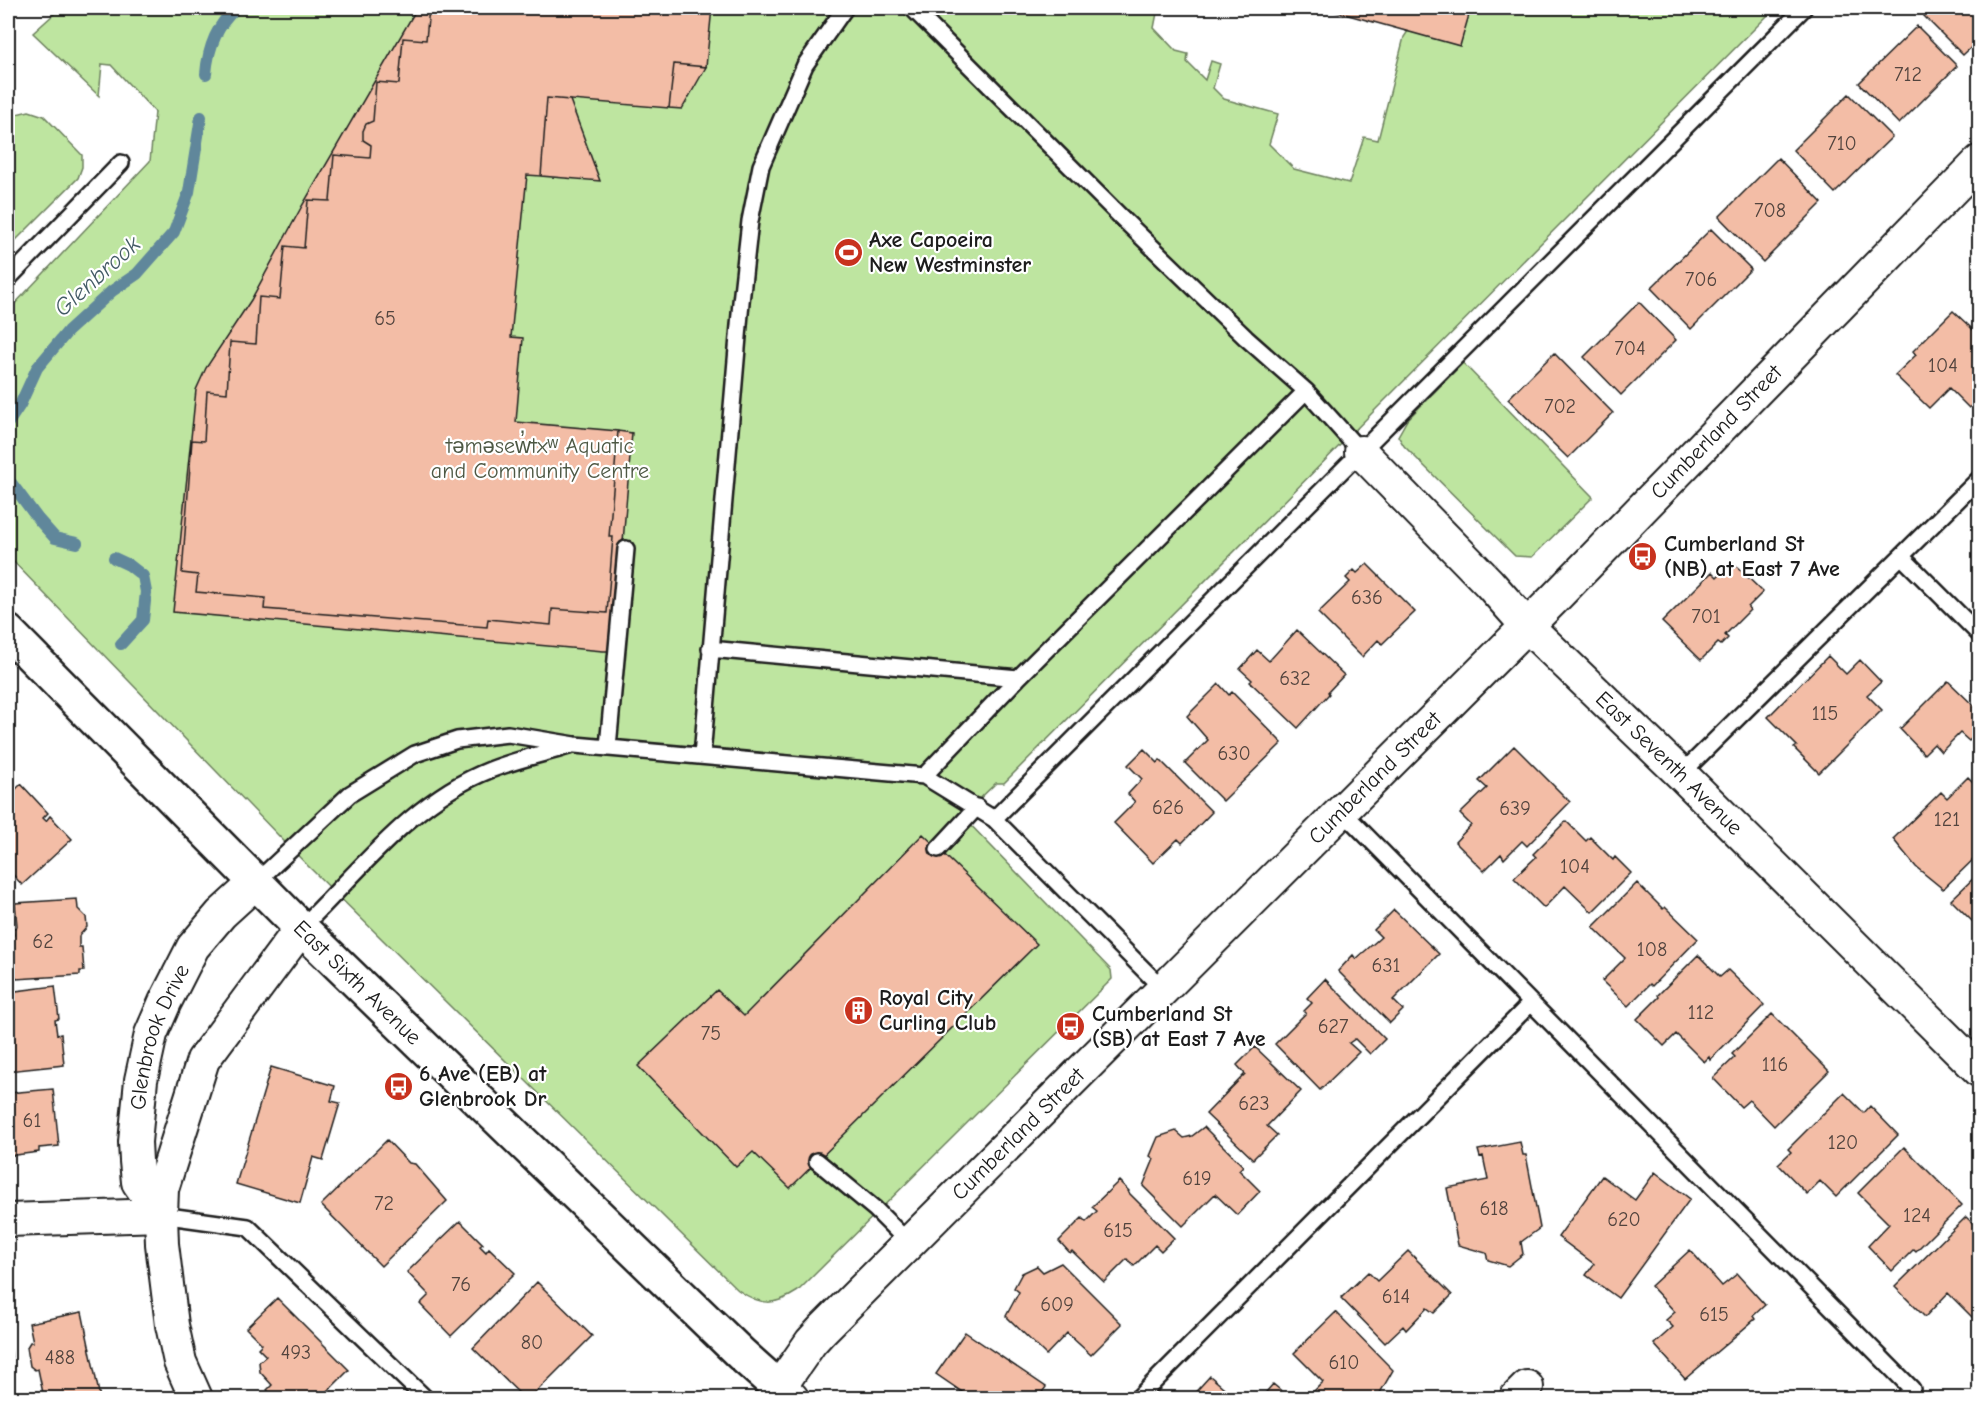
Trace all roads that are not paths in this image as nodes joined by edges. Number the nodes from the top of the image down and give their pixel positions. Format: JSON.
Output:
{"nodes":[{"id":1,"x":846,"y":8,"type":"edge"},
{"id":2,"x":912,"y":8,"type":"edge"},
{"id":3,"x":1804,"y":8,"type":"edge"},
{"id":4,"x":121,"y":163,"type":"dead end"},
{"id":5,"x":1974,"y":176,"type":"edge"},
{"id":6,"x":8,"y":279,"type":"edge"},
{"id":7,"x":1306,"y":392,"type":"junction"},
{"id":8,"x":1361,"y":452,"type":"junction"},
{"id":9,"x":1980,"y":478,"type":"edge"},
{"id":10,"x":626,"y":549,"type":"dead end"},
{"id":11,"x":1902,"y":557,"type":"junction"},
{"id":12,"x":1527,"y":626,"type":"junction"},
{"id":13,"x":8,"y":632,"type":"edge"},
{"id":14,"x":1980,"y":635,"type":"edge"},
{"id":15,"x":710,"y":649,"type":"junction"},
{"id":16,"x":1018,"y":678,"type":"junction"},
{"id":17,"x":575,"y":745,"type":"junction"},
{"id":18,"x":608,"y":747,"type":"junction"},
{"id":19,"x":702,"y":756,"type":"junction"},
{"id":20,"x":1681,"y":774,"type":"junction"},
{"id":21,"x":924,"y":776,"type":"junction"},
{"id":22,"x":977,"y":807,"type":"junction"},
{"id":23,"x":1342,"y":811,"type":"junction"},
{"id":24,"x":994,"y":819,"type":"junction"},
{"id":25,"x":938,"y":849,"type":"dead end"},
{"id":26,"x":256,"y":882,"type":"junction"},
{"id":27,"x":301,"y":928,"type":"junction"},
{"id":28,"x":1163,"y":989,"type":"junction"},
{"id":29,"x":1531,"y":1003,"type":"junction"},
{"id":30,"x":1980,"y":1071,"type":"edge"},
{"id":31,"x":817,"y":1161,"type":"dead end"},
{"id":32,"x":161,"y":1215,"type":"junction"},
{"id":33,"x":8,"y":1220,"type":"edge"},
{"id":34,"x":909,"y":1243,"type":"junction"},
{"id":35,"x":782,"y":1395,"type":"edge"},
{"id":36,"x":1913,"y":1395,"type":"edge"},
{"id":37,"x":196,"y":1398,"type":"edge"},
{"id":38,"x":425,"y":1398,"type":"edge"},
{"id":39,"x":1138,"y":1398,"type":"edge"}],
"edges":[{"from":1,"to":15,"type":"lane"},
{"from":2,"to":7,"type":"lane"},
{"from":3,"to":8,"type":"lane"},
{"from":4,"to":6,"type":"lane"},
{"from":5,"to":12,"type":"street","name":"Cumberland Street"},
{"from":7,"to":8,"type":"lane"},
{"from":7,"to":16,"type":"lane"},
{"from":8,"to":12,"type":"street","name":"East Seventh Avenue"},
{"from":8,"to":24,"type":"lane"},
{"from":9,"to":11,"type":"lane"},
{"from":10,"to":18,"type":"lane"},
{"from":11,"to":14,"type":"lane"},
{"from":11,"to":20,"type":"lane"},
{"from":12,"to":20,"type":"street","name":"East Seventh Avenue"},
{"from":12,"to":23,"type":"street","name":"Cumberland Street"},
{"from":13,"to":26,"type":"street","name":"East Sixth Avenue"},
{"from":15,"to":16,"type":"lane"},
{"from":15,"to":19,"type":"lane"},
{"from":16,"to":21,"type":"lane"},
{"from":17,"to":18,"type":"lane"},
{"from":17,"to":26,"type":"lane"},
{"from":17,"to":27,"type":"lane"},
{"from":18,"to":19,"type":"lane"},
{"from":19,"to":21,"type":"lane"},
{"from":20,"to":30,"type":"street","name":"East Seventh Avenue"},
{"from":21,"to":22,"type":"lane"},
{"from":22,"to":24,"type":"lane"},
{"from":22,"to":25,"type":"lane"},
{"from":23,"to":28,"type":"street","name":"Cumberland Street"},
{"from":23,"to":29,"type":"lane"},
{"from":24,"to":28,"type":"lane"},
{"from":26,"to":27,"type":"street","name":"East Sixth Avenue"},
{"from":26,"to":32,"type":"street","name":"Glenbrook Drive"},
{"from":27,"to":32,"type":"street","name":"Glenbrook Drive"},
{"from":27,"to":35,"type":"street","name":"East Sixth Avenue"},
{"from":28,"to":34,"type":"street","name":"Cumberland Street"},
{"from":29,"to":36,"type":"lane"},
{"from":29,"to":39,"type":"lane"},
{"from":31,"to":34,"type":"lane"},
{"from":32,"to":33,"type":"street"},
{"from":32,"to":37,"type":"street","name":"Glenbrook Drive"},
{"from":32,"to":38,"type":"lane"},
{"from":34,"to":35,"type":"street","name":"Cumberland Street"}]}
